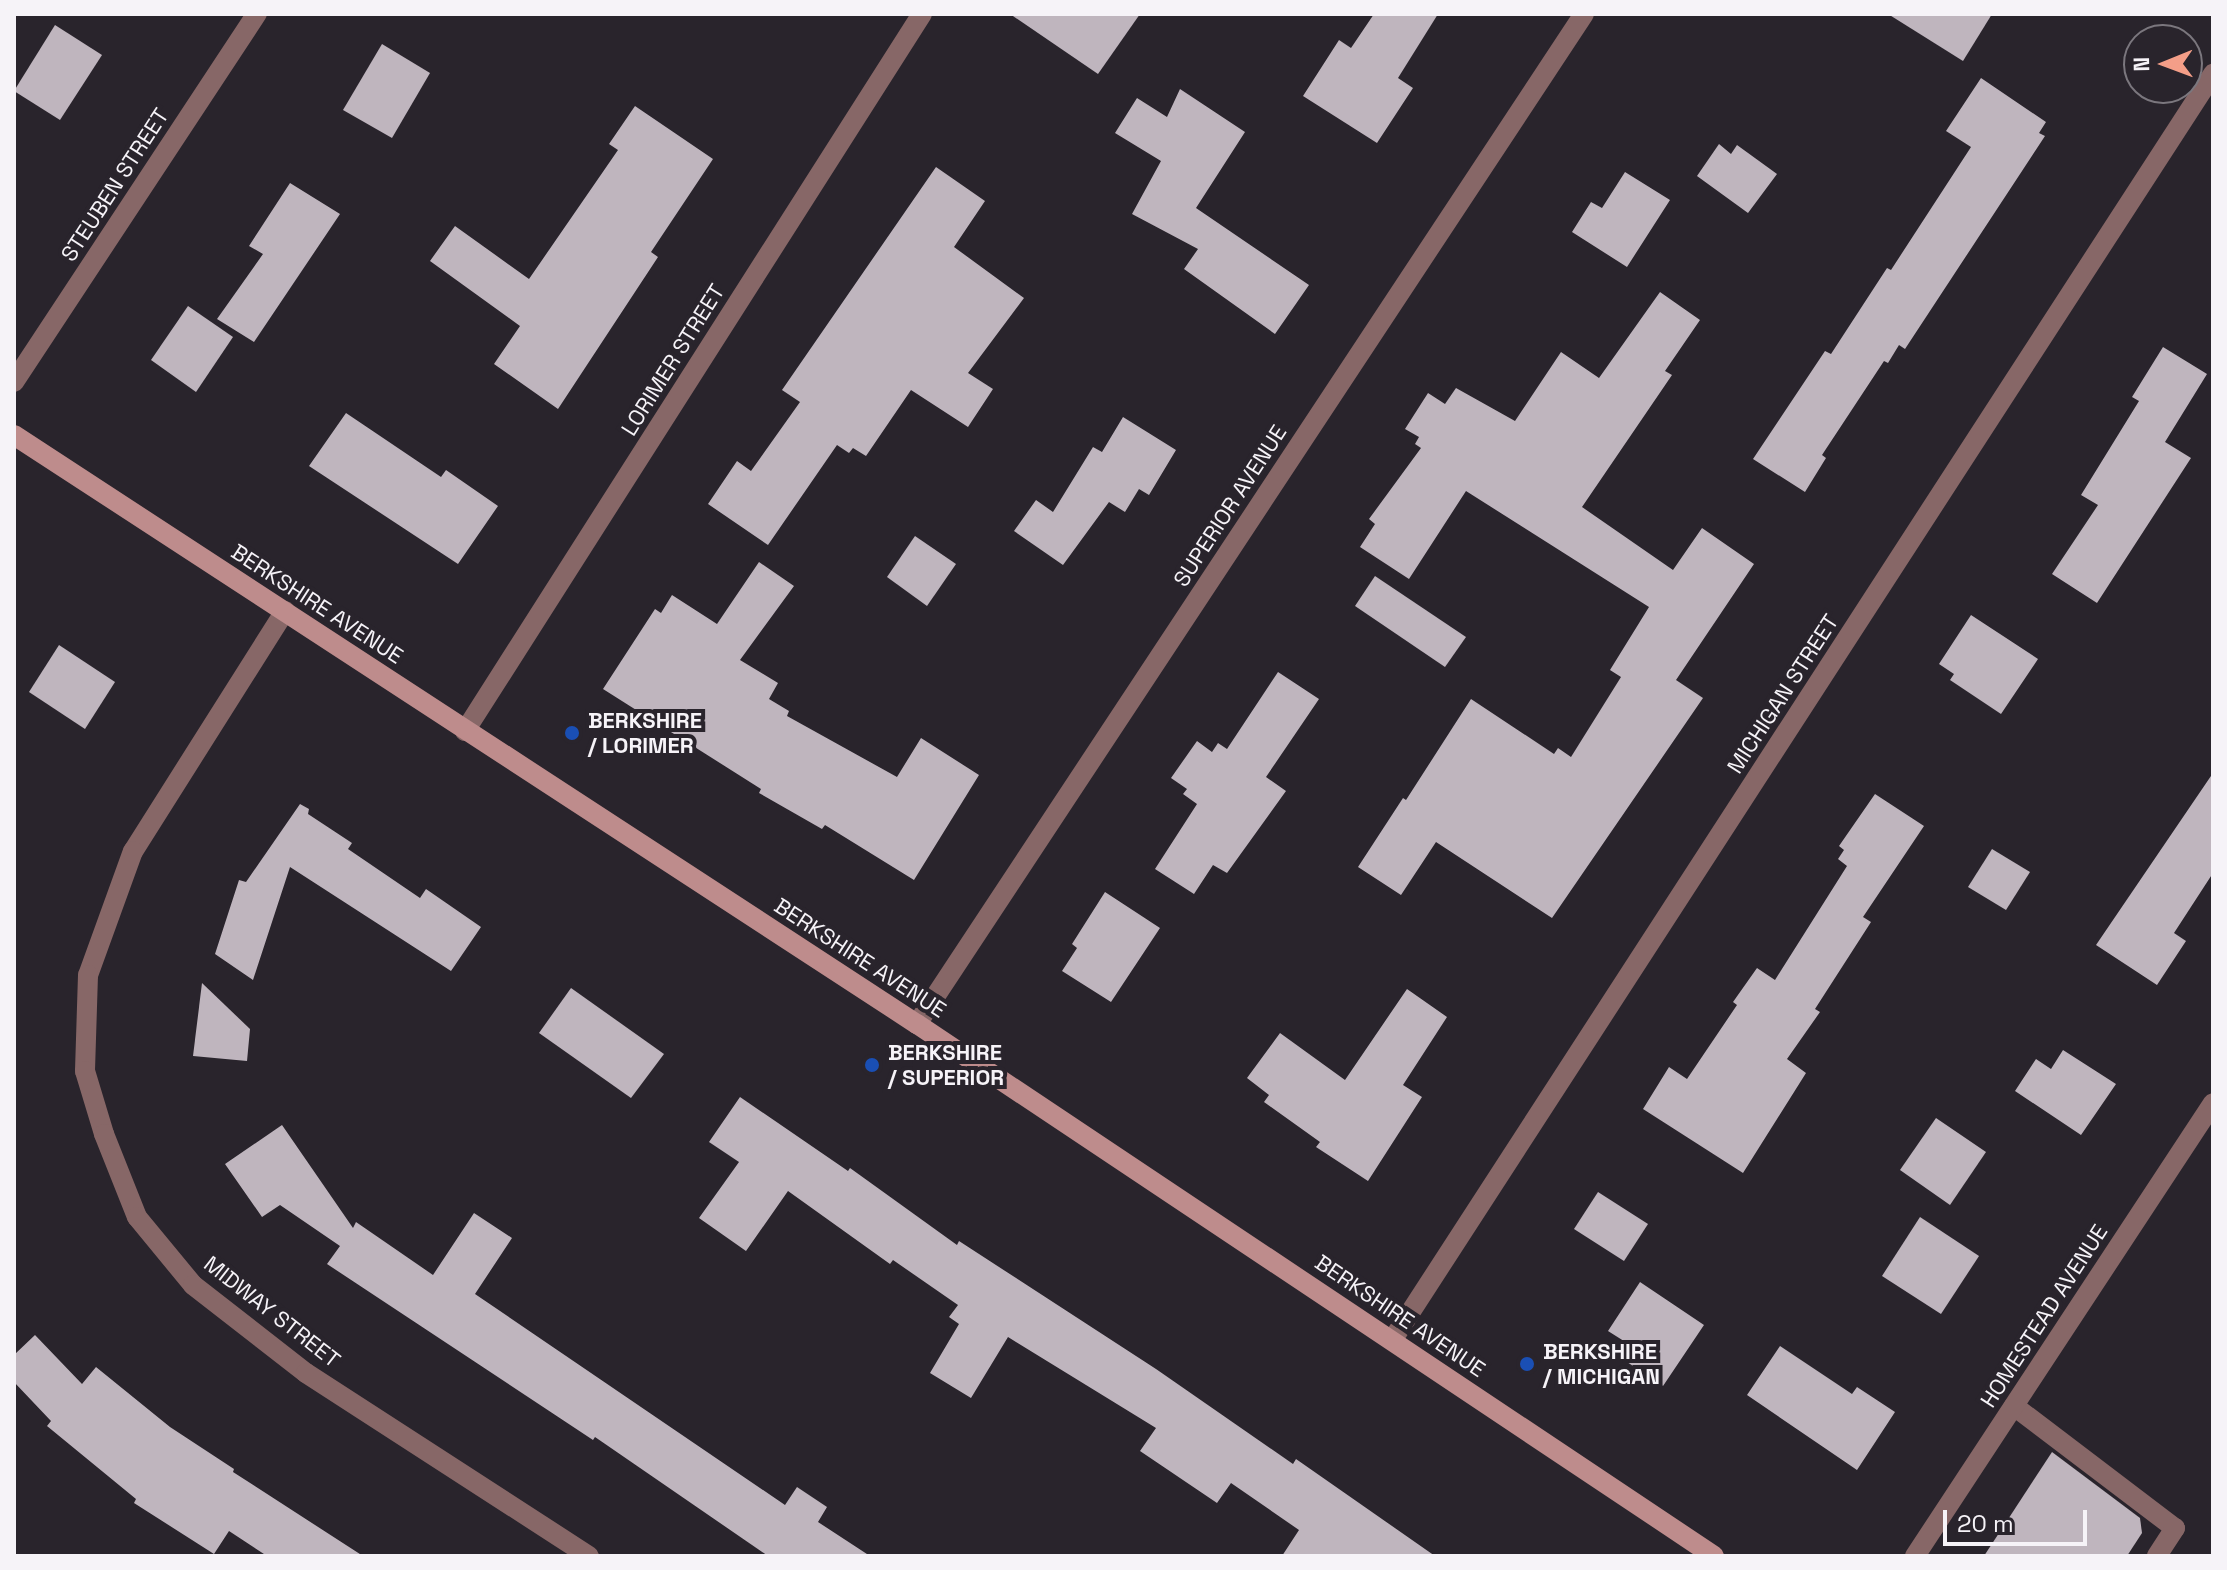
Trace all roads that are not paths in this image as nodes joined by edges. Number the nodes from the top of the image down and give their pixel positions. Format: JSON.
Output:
{"nodes":[{"id":1,"x":257,"y":14,"type":"edge"},
{"id":2,"x":922,"y":14,"type":"edge"},
{"id":3,"x":1584,"y":14,"type":"edge"},
{"id":4,"x":2213,"y":74,"type":"edge"},
{"id":5,"x":14,"y":382,"type":"edge"},
{"id":6,"x":14,"y":435,"type":"edge"},
{"id":7,"x":285,"y":611,"type":"junction"},
{"id":8,"x":465,"y":731,"type":"junction"},
{"id":9,"x":917,"y":1024,"type":"junction"},
{"id":10,"x":2213,"y":1103,"type":"edge"},
{"id":11,"x":1393,"y":1339,"type":"junction"},
{"id":12,"x":2014,"y":1406,"type":"junction"},
{"id":13,"x":589,"y":1556,"type":"edge"},
{"id":14,"x":1714,"y":1556,"type":"edge"},
{"id":15,"x":1915,"y":1556,"type":"edge"},
{"id":16,"x":2157,"y":1556,"type":"edge"}],
"edges":[{"from":1,"to":5,"type":"street","name":"STEUBEN STREET"},
{"from":2,"to":8,"type":"street","name":"LORIMER STREET"},
{"from":3,"to":9,"type":"street","name":"SUPERIOR AVENUE"},
{"from":4,"to":11,"type":"street","name":"MICHIGAN STREET"},
{"from":6,"to":7,"type":"main road","name":"BERKSHIRE AVENUE"},
{"from":7,"to":8,"type":"main road","name":"BERKSHIRE AVENUE"},
{"from":7,"to":13,"type":"street","name":"MIDWAY STREET"},
{"from":8,"to":9,"type":"main road","name":"BERKSHIRE AVENUE"},
{"from":9,"to":11,"type":"main road","name":"BERKSHIRE AVENUE"},
{"from":10,"to":12,"type":"street","name":"HOMESTEAD AVENUE"},
{"from":11,"to":14,"type":"main road","name":"BERKSHIRE AVENUE"},
{"from":12,"to":15,"type":"street","name":"HOMESTEAD AVENUE"},
{"from":12,"to":16,"type":"street"}]}
